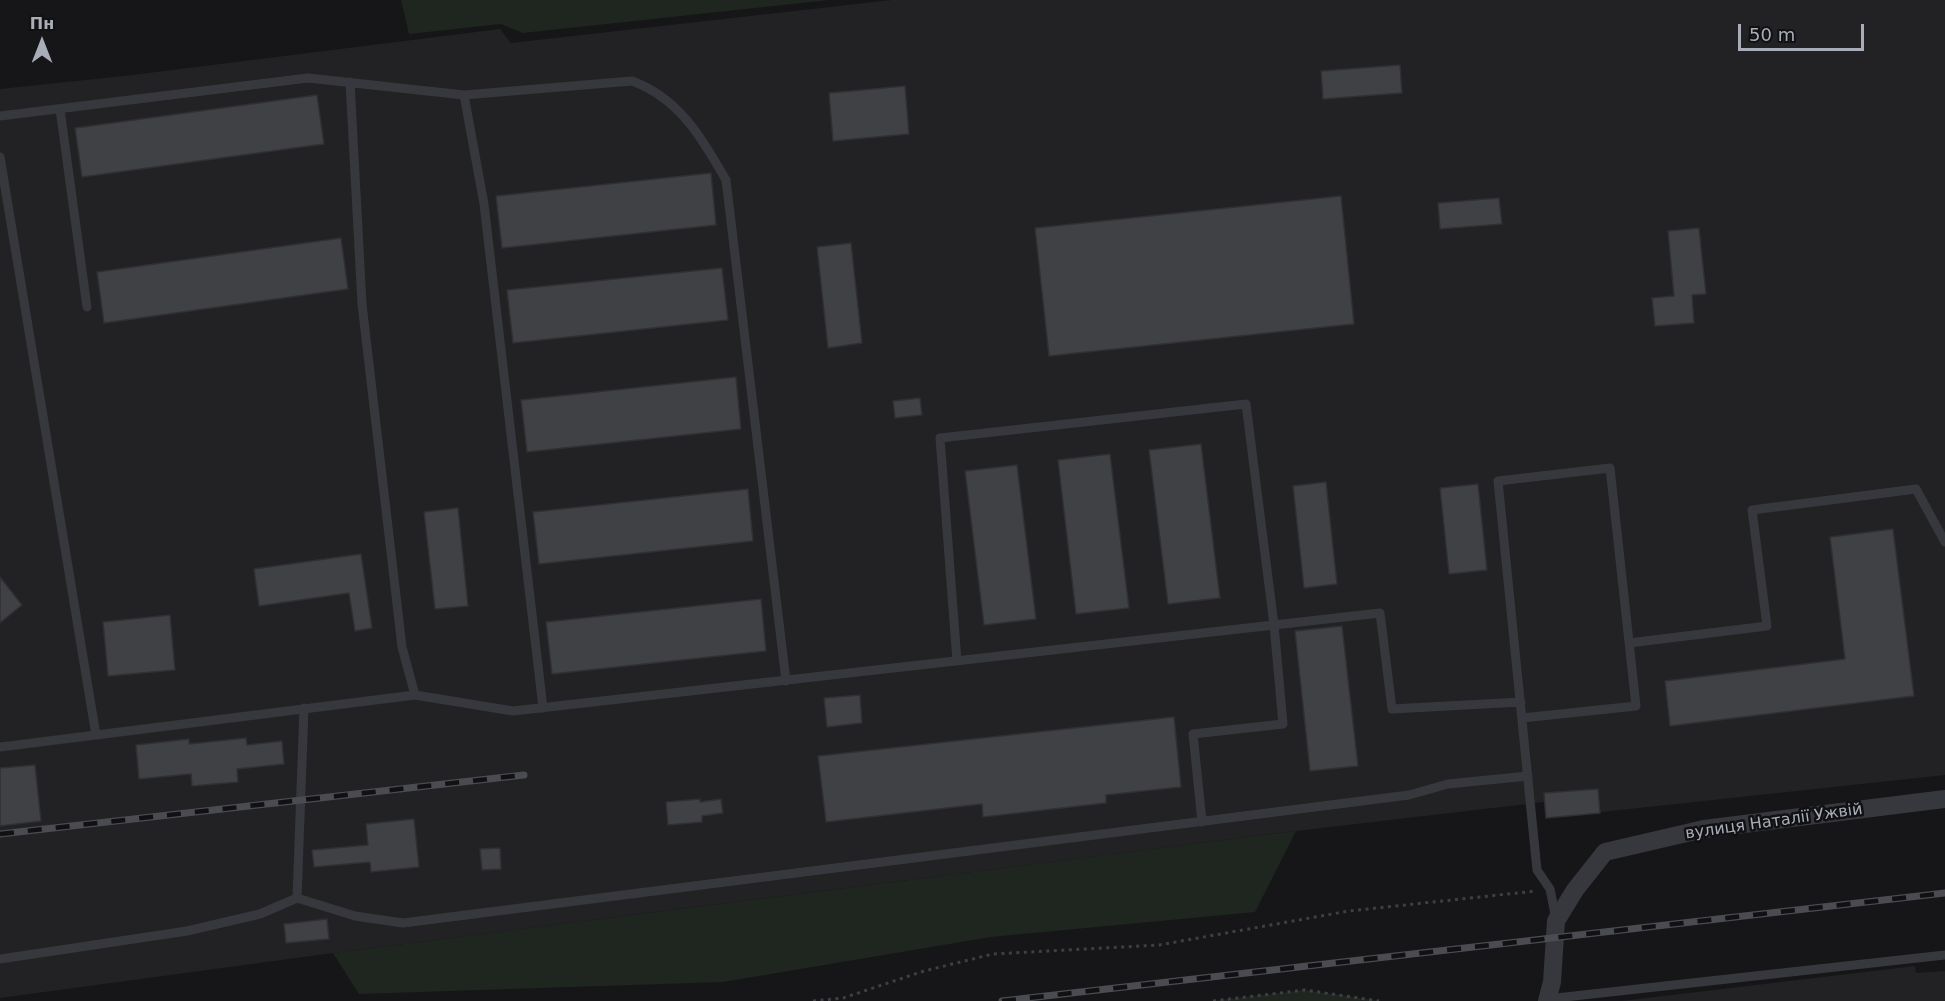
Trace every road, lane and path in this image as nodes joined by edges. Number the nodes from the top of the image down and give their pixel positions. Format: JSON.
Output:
{"nodes":[{"id":1,"x":350,"y":82,"type":"junction"},
{"id":2,"x":464,"y":95,"type":"junction"},
{"id":3,"x":60,"y":109,"type":"junction"},
{"id":4,"x":0,"y":116,"type":"edge"},
{"id":5,"x":0,"y":157,"type":"edge"},
{"id":6,"x":87,"y":307,"type":"dead end"},
{"id":7,"x":1945,"y":542,"type":"edge"},
{"id":8,"x":1274,"y":625,"type":"junction"},
{"id":9,"x":1629,"y":643,"type":"junction"},
{"id":10,"x":957,"y":661,"type":"junction"},
{"id":11,"x":786,"y":681,"type":"junction"},
{"id":12,"x":415,"y":695,"type":"junction"},
{"id":13,"x":1521,"y":702,"type":"junction"},
{"id":14,"x":304,"y":708,"type":"junction"},
{"id":15,"x":543,"y":708,"type":"junction"},
{"id":16,"x":1522,"y":718,"type":"junction"},
{"id":17,"x":96,"y":735,"type":"junction"},
{"id":18,"x":0,"y":747,"type":"edge"},
{"id":19,"x":1528,"y":776,"type":"junction"},
{"id":20,"x":1945,"y":799,"type":"edge"},
{"id":21,"x":1202,"y":822,"type":"junction"},
{"id":22,"x":1537,"y":870,"type":"junction"},
{"id":23,"x":1526,"y":872,"type":"dead end"},
{"id":24,"x":1550,"y":890,"type":"junction"},
{"id":25,"x":297,"y":898,"type":"junction"},
{"id":26,"x":1556,"y":921,"type":"junction"},
{"id":27,"x":1945,"y":955,"type":"edge"},
{"id":28,"x":0,"y":959,"type":"edge"},
{"id":29,"x":1547,"y":1000,"type":"edge"},
{"id":30,"x":813,"y":1001,"type":"edge"},
{"id":31,"x":1213,"y":1001,"type":"edge"},
{"id":32,"x":1379,"y":1001,"type":"edge"}],
"edges":[{"from":1,"to":2,"type":"lane"},
{"from":1,"to":3,"type":"lane"},
{"from":1,"to":12,"type":"lane"},
{"from":2,"to":11,"type":"lane"},
{"from":2,"to":15,"type":"lane"},
{"from":3,"to":4,"type":"lane"},
{"from":3,"to":6,"type":"lane"},
{"from":5,"to":17,"type":"lane"},
{"from":7,"to":9,"type":"lane"},
{"from":8,"to":10,"type":"lane"},
{"from":8,"to":10,"type":"lane"},
{"from":8,"to":13,"type":"lane"},
{"from":8,"to":21,"type":"lane"},
{"from":9,"to":13,"type":"lane"},
{"from":9,"to":16,"type":"lane"},
{"from":10,"to":11,"type":"lane"},
{"from":11,"to":15,"type":"lane"},
{"from":12,"to":14,"type":"lane"},
{"from":12,"to":15,"type":"lane"},
{"from":13,"to":16,"type":"lane"},
{"from":14,"to":17,"type":"lane"},
{"from":14,"to":25,"type":"lane"},
{"from":16,"to":19,"type":"lane"},
{"from":17,"to":18,"type":"lane"},
{"from":19,"to":21,"type":"lane"},
{"from":19,"to":22,"type":"lane"},
{"from":20,"to":26,"type":"street","name":"вулиця Наталії Ужвій"},
{"from":21,"to":25,"type":"lane"},
{"from":22,"to":23,"type":"lane"},
{"from":22,"to":24,"type":"lane"},
{"from":24,"to":26,"type":"lane"},
{"from":24,"to":30,"type":"path"},
{"from":25,"to":28,"type":"lane"},
{"from":26,"to":29,"type":"street"},
{"from":27,"to":29,"type":"lane"},
{"from":31,"to":32,"type":"path"}]}
